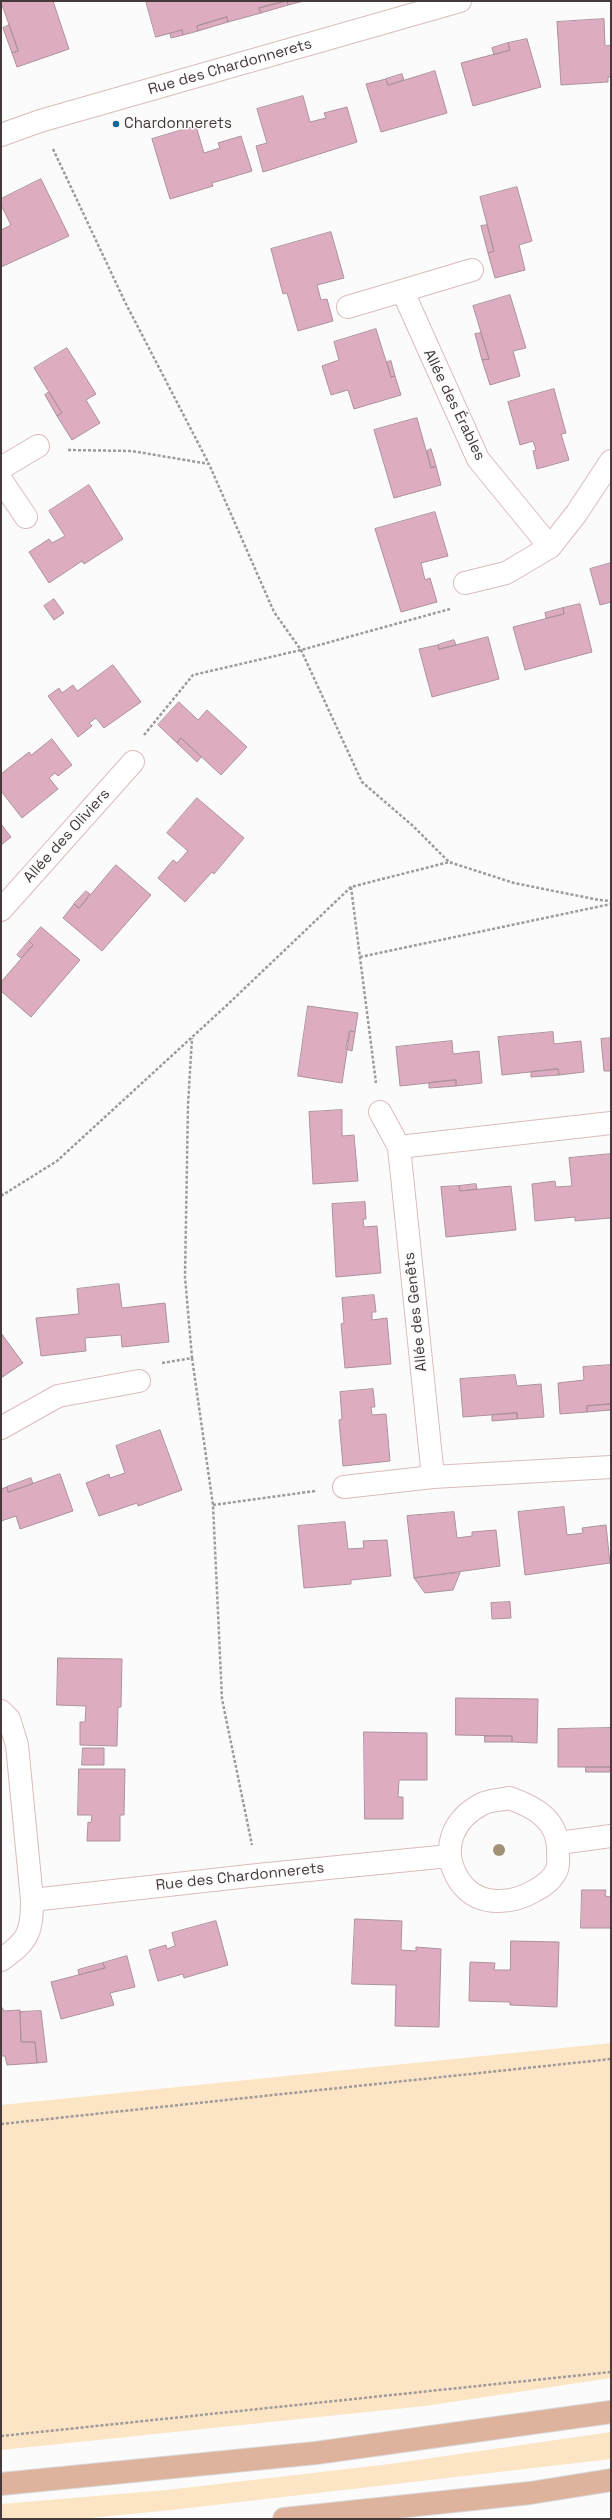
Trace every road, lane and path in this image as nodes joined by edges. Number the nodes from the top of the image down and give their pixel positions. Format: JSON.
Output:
{"nodes":[{"id":1,"x":460,"y":1,"type":"edge"},
{"id":2,"x":40,"y":121,"type":"junction"},
{"id":3,"x":2,"y":132,"type":"edge"},
{"id":4,"x":472,"y":270,"type":"dead end"},
{"id":5,"x":403,"y":292,"type":"junction"},
{"id":6,"x":348,"y":307,"type":"dead end"},
{"id":7,"x":38,"y":446,"type":"joint"},
{"id":8,"x":611,"y":461,"type":"edge"},
{"id":9,"x":209,"y":464,"type":"junction"},
{"id":10,"x":1,"y":468,"type":"edge"},
{"id":11,"x":1,"y":480,"type":"edge"},
{"id":12,"x":26,"y":517,"type":"dead end"},
{"id":13,"x":550,"y":547,"type":"junction"},
{"id":14,"x":465,"y":583,"type":"joint"},
{"id":15,"x":301,"y":650,"type":"junction"},
{"id":16,"x":133,"y":762,"type":"joint"},
{"id":17,"x":449,"y":862,"type":"junction"},
{"id":18,"x":351,"y":887,"type":"junction"},
{"id":19,"x":611,"y":900,"type":"edge"},
{"id":20,"x":611,"y":904,"type":"edge"},
{"id":21,"x":1,"y":910,"type":"edge"},
{"id":22,"x":360,"y":957,"type":"junction"},
{"id":23,"x":192,"y":1037,"type":"junction"},
{"id":24,"x":380,"y":1112,"type":"joint"},
{"id":25,"x":611,"y":1123,"type":"edge"},
{"id":26,"x":398,"y":1147,"type":"junction"},
{"id":27,"x":1,"y":1196,"type":"edge"},
{"id":28,"x":192,"y":1358,"type":"junction"},
{"id":29,"x":138,"y":1381,"type":"joint"},
{"id":30,"x":1,"y":1428,"type":"edge"},
{"id":31,"x":611,"y":1466,"type":"edge"},
{"id":32,"x":433,"y":1477,"type":"junction"},
{"id":33,"x":344,"y":1487,"type":"joint"},
{"id":34,"x":213,"y":1505,"type":"junction"},
{"id":35,"x":1,"y":1712,"type":"edge"},
{"id":36,"x":611,"y":1836,"type":"edge"},
{"id":37,"x":559,"y":1843,"type":"junction"},
{"id":38,"x":449,"y":1856,"type":"junction"},
{"id":39,"x":258,"y":1875,"type":"junction"},
{"id":40,"x":32,"y":1900,"type":"junction"},
{"id":41,"x":1,"y":1960,"type":"edge"},
{"id":42,"x":611,"y":2060,"type":"edge"},
{"id":43,"x":1,"y":2124,"type":"edge"},
{"id":44,"x":611,"y":2372,"type":"edge"},
{"id":45,"x":611,"y":2412,"type":"edge"},
{"id":46,"x":1,"y":2436,"type":"edge"},
{"id":47,"x":611,"y":2480,"type":"edge"},
{"id":48,"x":1,"y":2484,"type":"edge"},
{"id":49,"x":284,"y":2519,"type":"edge"}],
"edges":[{"from":1,"to":2,"type":"street","name":"Rue des Chardonnerets"},
{"from":2,"to":3,"type":"street","name":"Rue des Chardonnerets"},
{"from":2,"to":9,"type":"path"},
{"from":4,"to":5,"type":"street"},
{"from":5,"to":6,"type":"street"},
{"from":5,"to":13,"type":"street","name":"Allée des Érables"},
{"from":7,"to":9,"type":"path"},
{"from":7,"to":10,"type":"street"},
{"from":8,"to":13,"type":"street"},
{"from":9,"to":15,"type":"path"},
{"from":11,"to":12,"type":"street"},
{"from":13,"to":14,"type":"street"},
{"from":14,"to":15,"type":"path"},
{"from":15,"to":16,"type":"path"},
{"from":15,"to":17,"type":"path"},
{"from":16,"to":21,"type":"street","name":"Allée des Oliviers"},
{"from":17,"to":18,"type":"path"},
{"from":17,"to":19,"type":"path"},
{"from":18,"to":22,"type":"path"},
{"from":18,"to":23,"type":"path"},
{"from":20,"to":22,"type":"path"},
{"from":22,"to":24,"type":"path"},
{"from":23,"to":27,"type":"path"},
{"from":23,"to":28,"type":"path"},
{"from":24,"to":26,"type":"street","name":"Allée des Genêts"},
{"from":25,"to":26,"type":"street"},
{"from":26,"to":32,"type":"street","name":"Allée des Genêts"},
{"from":28,"to":29,"type":"path"},
{"from":28,"to":34,"type":"path"},
{"from":29,"to":30,"type":"street"},
{"from":31,"to":32,"type":"street"},
{"from":32,"to":33,"type":"street"},
{"from":33,"to":34,"type":"path"},
{"from":34,"to":39,"type":"path"},
{"from":35,"to":40,"type":"street"},
{"from":36,"to":37,"type":"street"},
{"from":37,"to":38,"type":"street"},
{"from":37,"to":38,"type":"street"},
{"from":38,"to":39,"type":"street","name":"Rue des Chardonnerets"},
{"from":39,"to":40,"type":"street","name":"Rue des Chardonnerets"},
{"from":40,"to":41,"type":"street"},
{"from":42,"to":43,"type":"path"},
{"from":44,"to":46,"type":"path"},
{"from":45,"to":48,"type":"main road"},
{"from":47,"to":49,"type":"main road"}]}
